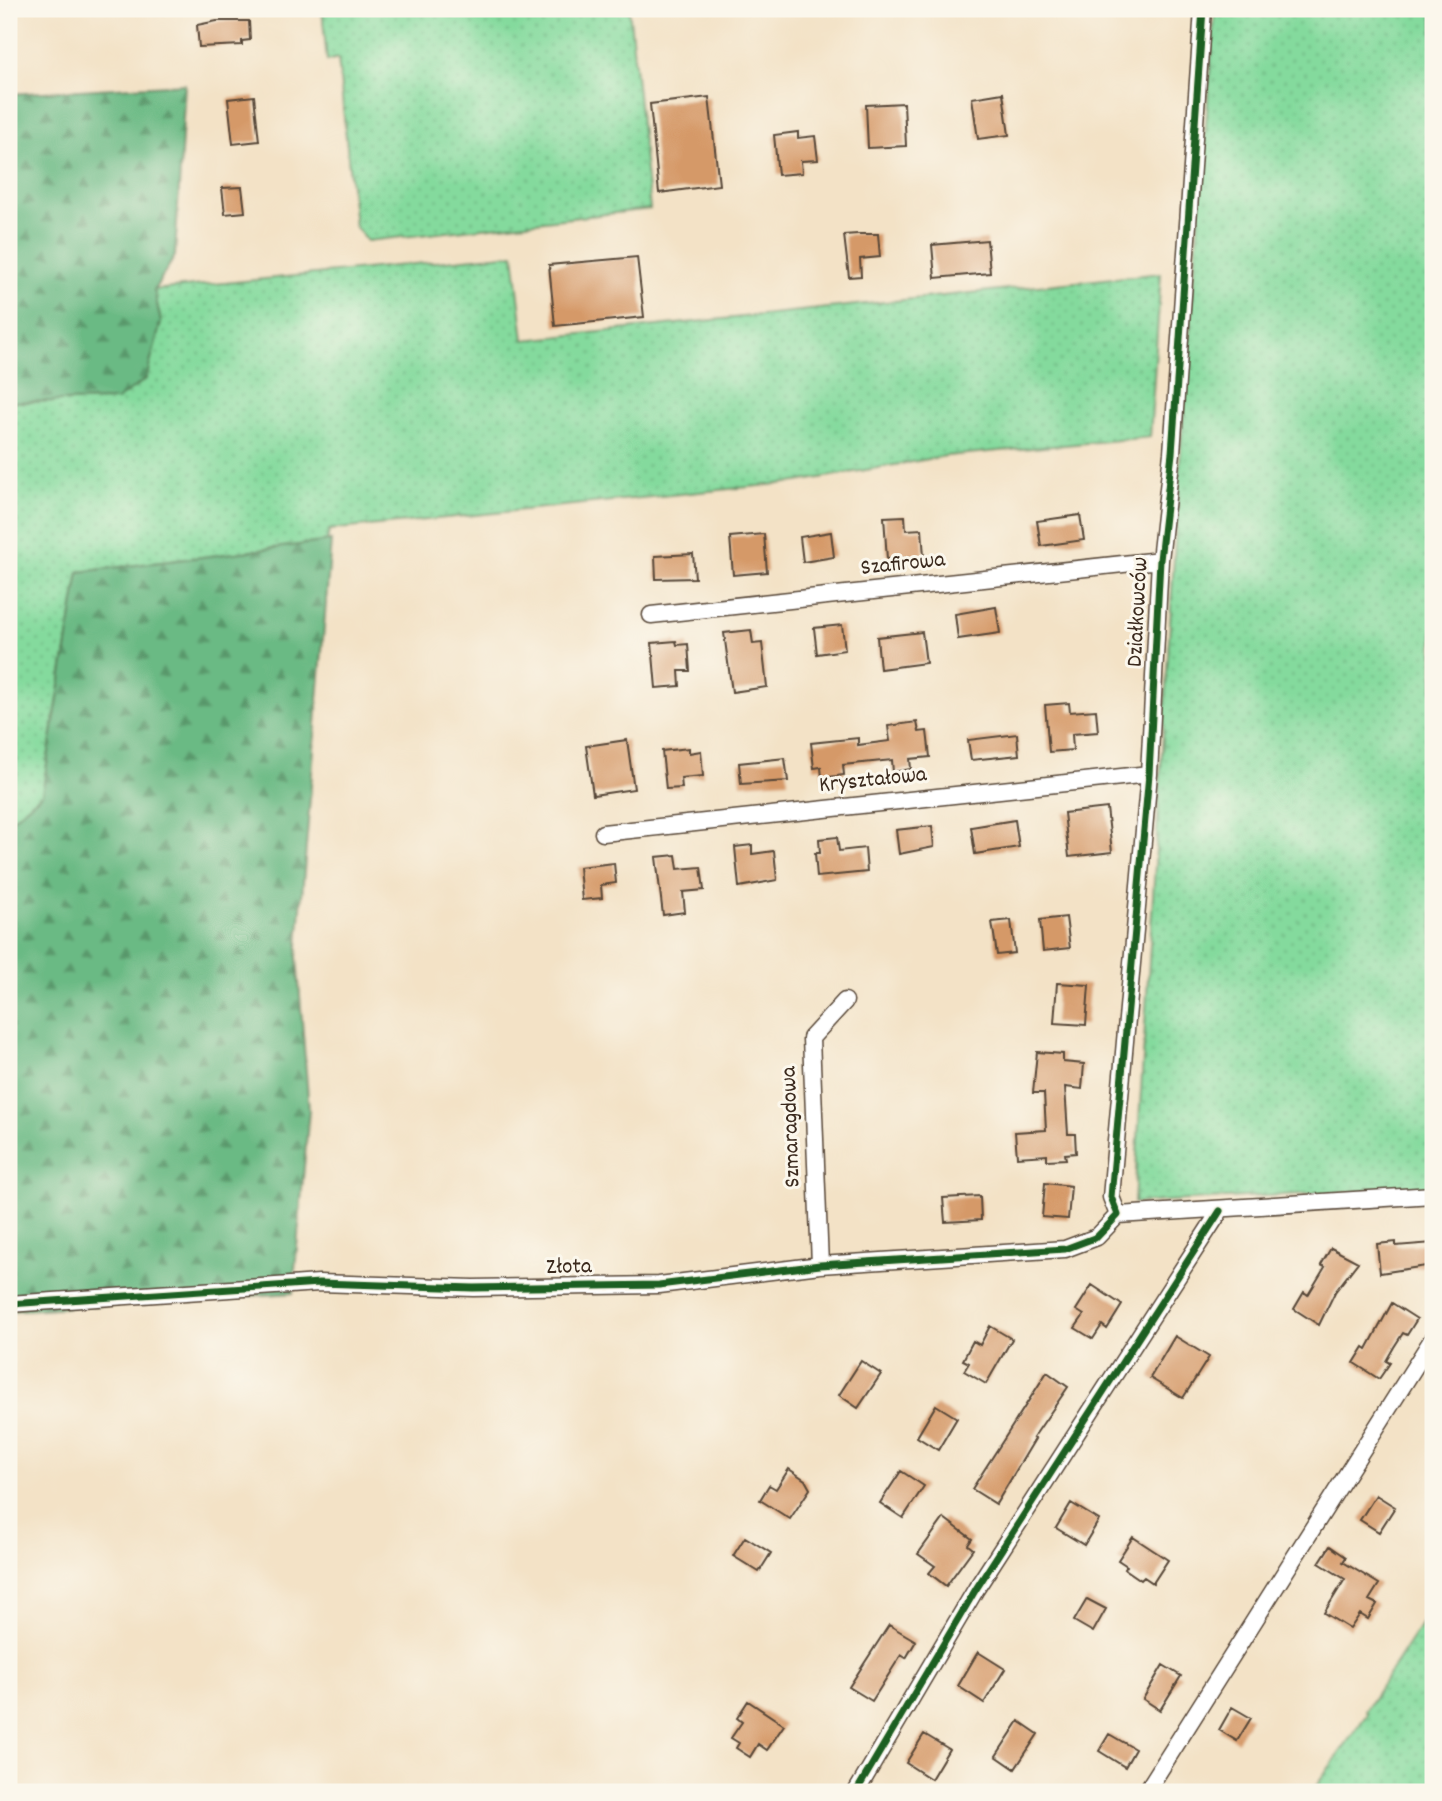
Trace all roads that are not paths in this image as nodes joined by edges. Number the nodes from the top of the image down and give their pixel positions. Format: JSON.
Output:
{"nodes":[{"id":1,"x":1203,"y":9,"type":"edge"},
{"id":2,"x":1160,"y":560,"type":"junction"},
{"id":3,"x":651,"y":615,"type":"dead end"},
{"id":4,"x":1149,"y":774,"type":"junction"},
{"id":5,"x":603,"y":833,"type":"dead end"},
{"id":6,"x":845,"y":1001,"type":"dead end"},
{"id":7,"x":1433,"y":1195,"type":"edge"},
{"id":8,"x":1220,"y":1211,"type":"junction"},
{"id":9,"x":1118,"y":1215,"type":"junction"},
{"id":10,"x":820,"y":1265,"type":"junction"},
{"id":11,"x":9,"y":1304,"type":"edge"},
{"id":12,"x":1433,"y":1338,"type":"edge"},
{"id":13,"x":856,"y":1792,"type":"edge"},
{"id":14,"x":1146,"y":1792,"type":"edge"}],
"edges":[{"from":1,"to":2,"type":"street","name":"Działkowców"},
{"from":2,"to":3,"type":"street","name":"Szafirowa"},
{"from":2,"to":4,"type":"street","name":"Działkowców"},
{"from":4,"to":5,"type":"street","name":"Kryształowa"},
{"from":4,"to":9,"type":"street","name":"Działkowców"},
{"from":6,"to":10,"type":"street","name":"Szmaragdowa"},
{"from":7,"to":8,"type":"street"},
{"from":8,"to":9,"type":"street"},
{"from":8,"to":13,"type":"street"},
{"from":9,"to":10,"type":"street","name":"Złota"},
{"from":10,"to":11,"type":"street","name":"Złota"},
{"from":12,"to":14,"type":"street"}]}
